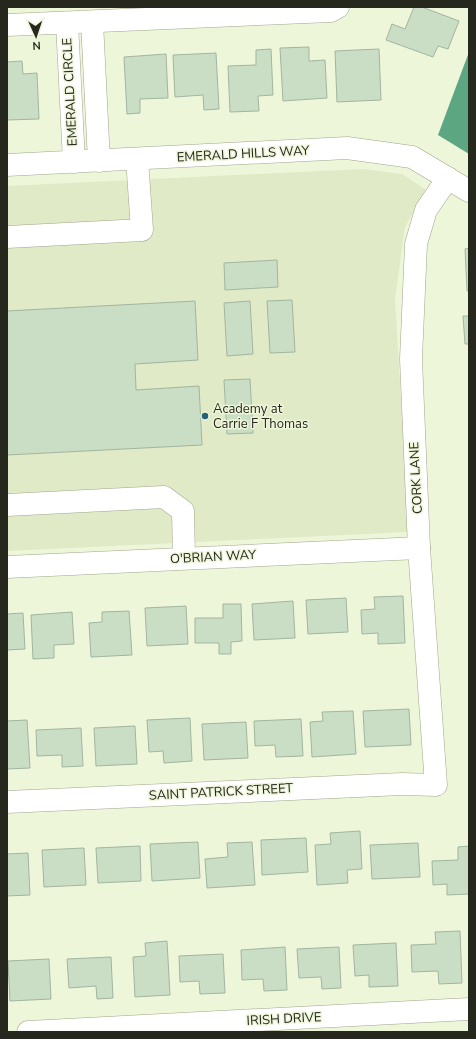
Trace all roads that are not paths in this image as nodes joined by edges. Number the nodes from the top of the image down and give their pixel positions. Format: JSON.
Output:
{"nodes":[{"id":1,"x":338,"y":7,"type":"edge"},
{"id":2,"x":92,"y":22,"type":"junction"},
{"id":3,"x":67,"y":23,"type":"junction"},
{"id":4,"x":7,"y":25,"type":"edge"},
{"id":5,"x":138,"y":159,"type":"junction"},
{"id":6,"x":99,"y":161,"type":"junction"},
{"id":7,"x":74,"y":162,"type":"junction"},
{"id":8,"x":7,"y":165,"type":"edge"},
{"id":9,"x":448,"y":178,"type":"junction"},
{"id":10,"x":469,"y":191,"type":"edge"},
{"id":11,"x":7,"y":237,"type":"edge"},
{"id":12,"x":7,"y":505,"type":"edge"},
{"id":13,"x":419,"y":548,"type":"junction"},
{"id":14,"x":184,"y":558,"type":"junction"},
{"id":15,"x":7,"y":566,"type":"edge"},
{"id":16,"x":436,"y":785,"type":"joint"},
{"id":17,"x":7,"y":802,"type":"edge"},
{"id":18,"x":469,"y":1009,"type":"edge"},
{"id":19,"x":28,"y":1032,"type":"edge"}],
"edges":[{"from":1,"to":2,"type":"street","name":"EMERALD CIRCLE"},
{"from":2,"to":3,"type":"street","name":"EMERALD CIRCLE"},
{"from":2,"to":6,"type":"street"},
{"from":3,"to":4,"type":"street","name":"EMERALD CIRCLE"},
{"from":3,"to":7,"type":"street","name":"EMERALD CIRCLE"},
{"from":5,"to":6,"type":"street","name":"EMERALD HILLS WAY"},
{"from":5,"to":9,"type":"street","name":"EMERALD HILLS WAY"},
{"from":5,"to":11,"type":"street"},
{"from":6,"to":7,"type":"street","name":"EMERALD HILLS WAY"},
{"from":7,"to":8,"type":"street","name":"EMERALD HILLS WAY"},
{"from":9,"to":10,"type":"street","name":"EMERALD HILLS WAY"},
{"from":9,"to":13,"type":"street","name":"CORK LANE"},
{"from":12,"to":14,"type":"street"},
{"from":13,"to":14,"type":"street","name":"O'BRIAN WAY"},
{"from":13,"to":16,"type":"street","name":"CORK LANE"},
{"from":14,"to":15,"type":"street","name":"O'BRIAN WAY"},
{"from":16,"to":17,"type":"street","name":"SAINT PATRICK STREET"},
{"from":18,"to":19,"type":"street","name":"IRISH DRIVE"}]}
